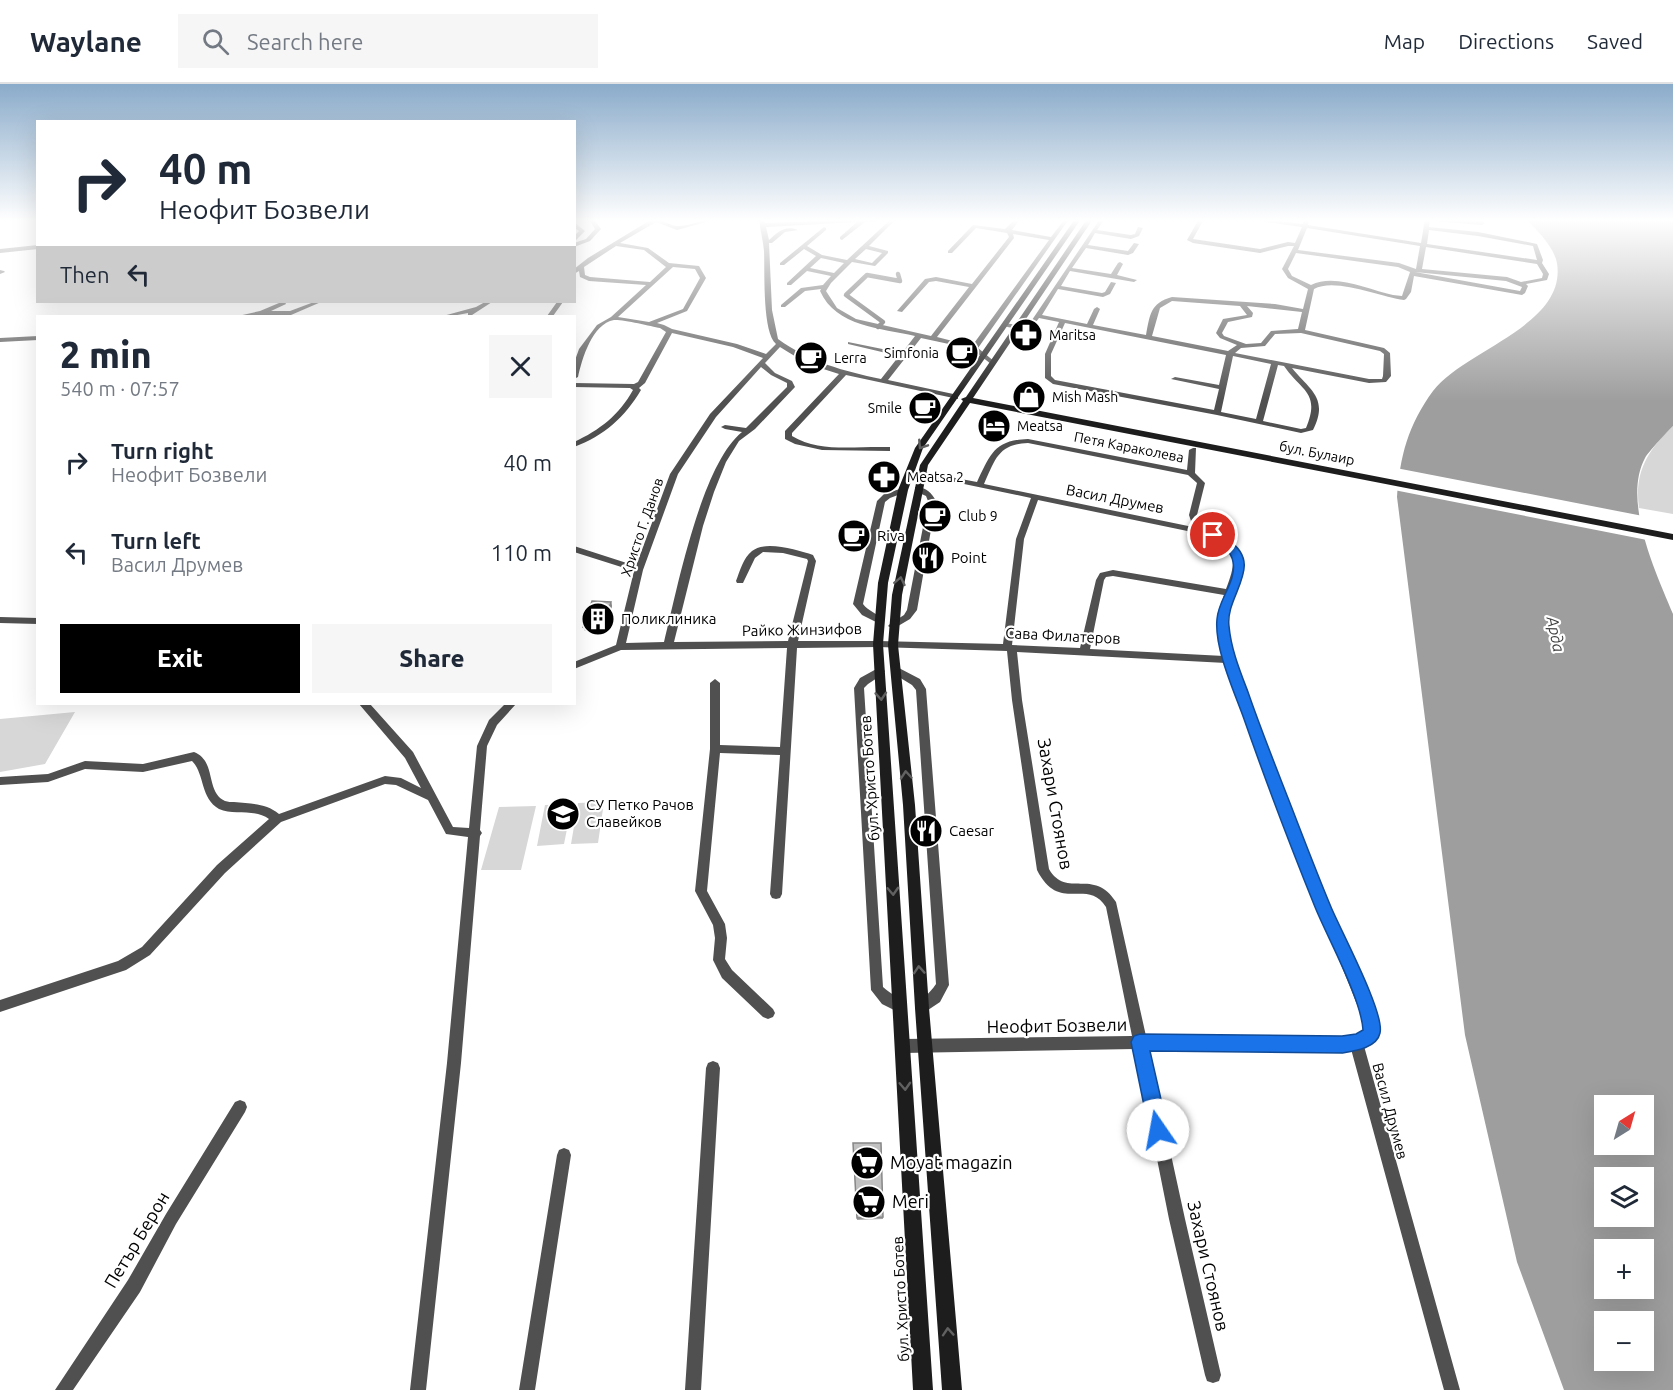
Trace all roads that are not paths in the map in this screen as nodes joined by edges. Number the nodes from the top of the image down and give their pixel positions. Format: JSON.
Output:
{"nodes":[{"id":1,"x":601,"y":280,"type":"edge"},
{"id":2,"x":657,"y":280,"type":"edge"},
{"id":3,"x":702,"y":280,"type":"edge"},
{"id":4,"x":766,"y":280,"type":"edge"},
{"id":5,"x":794,"y":280,"type":"edge"},
{"id":6,"x":831,"y":280,"type":"edge"},
{"id":7,"x":862,"y":280,"type":"edge"},
{"id":8,"x":927,"y":280,"type":"edge"},
{"id":9,"x":941,"y":280,"type":"edge"},
{"id":10,"x":973,"y":280,"type":"edge"},
{"id":11,"x":1023,"y":280,"type":"edge"},
{"id":12,"x":1036,"y":280,"type":"edge"},
{"id":13,"x":1049,"y":280,"type":"edge"},
{"id":14,"x":1062,"y":280,"type":"edge"},
{"id":15,"x":1100,"y":280,"type":"edge"},
{"id":16,"x":1113,"y":280,"type":"joint"},
{"id":17,"x":1134,"y":280,"type":"dead end"},
{"id":18,"x":1298,"y":280,"type":"edge"},
{"id":19,"x":1409,"y":280,"type":"edge"},
{"id":20,"x":1455,"y":280,"type":"edge"},
{"id":21,"x":1510,"y":280,"type":"edge"},
{"id":22,"x":1541,"y":280,"type":"edge"},
{"id":23,"x":652,"y":284,"type":"junction"},
{"id":24,"x":789,"y":284,"type":"dead end"},
{"id":25,"x":1523,"y":284,"type":"junction"},
{"id":26,"x":968,"y":285,"type":"junction"},
{"id":27,"x":824,"y":287,"type":"junction"},
{"id":28,"x":1058,"y":287,"type":"junction"},
{"id":29,"x":1311,"y":288,"type":"junction"},
{"id":30,"x":1094,"y":293,"type":"junction"},
{"id":31,"x":282,"y":303,"type":"edge"},
{"id":32,"x":316,"y":303,"type":"edge"},
{"id":33,"x":487,"y":303,"type":"edge"},
{"id":34,"x":1243,"y":305,"type":"junction"},
{"id":35,"x":783,"y":306,"type":"dead end"},
{"id":36,"x":475,"y":309,"type":"junction"},
{"id":37,"x":1097,"y":309,"type":"dead end"},
{"id":38,"x":900,"y":311,"type":"dead end"},
{"id":39,"x":1306,"y":311,"type":"junction"},
{"id":40,"x":261,"y":314,"type":"junction"},
{"id":41,"x":251,"y":315,"type":"edge"},
{"id":42,"x":278,"y":315,"type":"edge"},
{"id":43,"x":450,"y":315,"type":"edge"},
{"id":44,"x":469,"y":315,"type":"edge"},
{"id":45,"x":1038,"y":316,"type":"junction"},
{"id":46,"x":614,"y":318,"type":"junction"},
{"id":47,"x":1063,"y":321,"type":"junction"},
{"id":48,"x":649,"y":324,"type":"junction"},
{"id":49,"x":1090,"y":325,"type":"junction"},
{"id":50,"x":1005,"y":326,"type":"junction"},
{"id":51,"x":878,"y":327,"type":"junction"},
{"id":52,"x":1017,"y":327,"type":"junction"},
{"id":53,"x":670,"y":331,"type":"junction"},
{"id":54,"x":1301,"y":331,"type":"junction"},
{"id":55,"x":919,"y":336,"type":"junction"},
{"id":56,"x":1149,"y":337,"type":"junction"},
{"id":57,"x":36,"y":338,"type":"edge"},
{"id":58,"x":932,"y":339,"type":"junction"},
{"id":59,"x":2,"y":341,"type":"edge"},
{"id":60,"x":850,"y":343,"type":"dead end"},
{"id":61,"x":779,"y":344,"type":"junction"},
{"id":62,"x":1246,"y":345,"type":"junction"},
{"id":63,"x":974,"y":348,"type":"junction"},
{"id":64,"x":1230,"y":353,"type":"junction"},
{"id":65,"x":984,"y":354,"type":"junction"},
{"id":66,"x":904,"y":355,"type":"junction"},
{"id":67,"x":764,"y":361,"type":"junction"},
{"id":68,"x":1275,"y":362,"type":"junction"},
{"id":69,"x":993,"y":363,"type":"junction"},
{"id":70,"x":1286,"y":364,"type":"junction"},
{"id":71,"x":576,"y":370,"type":"edge"},
{"id":72,"x":845,"y":372,"type":"junction"},
{"id":73,"x":1175,"y":379,"type":"dead end"},
{"id":74,"x":884,"y":380,"type":"junction"},
{"id":75,"x":576,"y":385,"type":"edge"},
{"id":76,"x":635,"y":387,"type":"junction"},
{"id":77,"x":1222,"y":388,"type":"junction"},
{"id":78,"x":964,"y":396,"type":"junction"},
{"id":79,"x":1217,"y":413,"type":"junction"},
{"id":80,"x":1259,"y":422,"type":"junction"},
{"id":81,"x":725,"y":427,"type":"dead end"},
{"id":82,"x":745,"y":430,"type":"junction"},
{"id":83,"x":576,"y":444,"type":"edge"},
{"id":84,"x":887,"y":449,"type":"dead end"},
{"id":85,"x":1193,"y":450,"type":"dead end"},
{"id":86,"x":1251,"y":451,"type":"junction"},
{"id":87,"x":921,"y":473,"type":"junction"},
{"id":88,"x":1191,"y":473,"type":"junction"},
{"id":89,"x":979,"y":486,"type":"junction"},
{"id":90,"x":903,"y":490,"type":"junction"},
{"id":91,"x":1035,"y":498,"type":"junction"},
{"id":92,"x":1673,"y":529,"type":"edge"},
{"id":93,"x":1199,"y":531,"type":"junction"},
{"id":94,"x":1673,"y":537,"type":"edge"},
{"id":95,"x":576,"y":550,"type":"edge"},
{"id":96,"x":639,"y":570,"type":"junction"},
{"id":97,"x":740,"y":581,"type":"dead end"},
{"id":98,"x":1230,"y":593,"type":"junction"},
{"id":99,"x":0,"y":620,"type":"edge"},
{"id":100,"x":878,"y":620,"type":"junction"},
{"id":101,"x":36,"y":621,"type":"edge"},
{"id":102,"x":878,"y":644,"type":"junction"},
{"id":103,"x":792,"y":645,"type":"junction"},
{"id":104,"x":893,"y":645,"type":"junction"},
{"id":105,"x":668,"y":646,"type":"junction"},
{"id":106,"x":620,"y":647,"type":"junction"},
{"id":107,"x":1009,"y":648,"type":"junction"},
{"id":108,"x":1084,"y":653,"type":"junction"},
{"id":109,"x":1230,"y":660,"type":"junction"},
{"id":110,"x":576,"y":665,"type":"edge"},
{"id":111,"x":880,"y":671,"type":"junction"},
{"id":112,"x":897,"y":671,"type":"junction"},
{"id":113,"x":715,"y":683,"type":"dead end"},
{"id":114,"x":365,"y":705,"type":"edge"},
{"id":115,"x":510,"y":705,"type":"edge"},
{"id":116,"x":715,"y":749,"type":"junction"},
{"id":117,"x":783,"y":751,"type":"junction"},
{"id":118,"x":0,"y":781,"type":"edge"},
{"id":119,"x":432,"y":797,"type":"junction"},
{"id":120,"x":277,"y":819,"type":"junction"},
{"id":121,"x":476,"y":833,"type":"junction"},
{"id":122,"x":776,"y":894,"type":"dead end"},
{"id":123,"x":0,"y":1006,"type":"edge"},
{"id":124,"x":900,"y":1007,"type":"junction"},
{"id":125,"x":922,"y":1008,"type":"junction"},
{"id":126,"x":768,"y":1013,"type":"dead end"},
{"id":127,"x":1140,"y":1042,"type":"junction"},
{"id":128,"x":1356,"y":1042,"type":"junction"},
{"id":129,"x":903,"y":1047,"type":"junction"},
{"id":130,"x":926,"y":1047,"type":"junction"},
{"id":131,"x":713,"y":1068,"type":"dead end"},
{"id":132,"x":240,"y":1107,"type":"dead end"},
{"id":133,"x":564,"y":1155,"type":"dead end"},
{"id":134,"x":1213,"y":1375,"type":"dead end"},
{"id":135,"x":63,"y":1390,"type":"edge"},
{"id":136,"x":418,"y":1390,"type":"edge"},
{"id":137,"x":527,"y":1390,"type":"edge"},
{"id":138,"x":693,"y":1390,"type":"edge"},
{"id":139,"x":923,"y":1390,"type":"edge"},
{"id":140,"x":952,"y":1390,"type":"edge"},
{"id":141,"x":1452,"y":1390,"type":"edge"}],
"edges":[{"from":1,"to":23,"type":"street"},
{"from":2,"to":23,"type":"street"},
{"from":3,"to":48,"type":"street"},
{"from":4,"to":61,"type":"street"},
{"from":5,"to":24,"type":"street"},
{"from":6,"to":27,"type":"street"},
{"from":7,"to":51,"type":"street"},
{"from":8,"to":38,"type":"street"},
{"from":9,"to":26,"type":"street"},
{"from":10,"to":26,"type":"street"},
{"from":11,"to":63,"type":"street"},
{"from":12,"to":50,"type":"main road","name":"бул. Христо Ботев"},
{"from":13,"to":52,"type":"main road","name":"бул. Христо Ботев"},
{"from":14,"to":28,"type":"street"},
{"from":15,"to":30,"type":"street"},
{"from":16,"to":17,"type":"street"},
{"from":16,"to":30,"type":"street"},
{"from":18,"to":29,"type":"street"},
{"from":19,"to":29,"type":"street"},
{"from":20,"to":25,"type":"street"},
{"from":21,"to":25,"type":"street"},
{"from":22,"to":25,"type":"street"},
{"from":23,"to":46,"type":"street"},
{"from":26,"to":58,"type":"street"},
{"from":27,"to":35,"type":"street"},
{"from":27,"to":51,"type":"street"},
{"from":28,"to":30,"type":"street"},
{"from":28,"to":45,"type":"street"},
{"from":29,"to":39,"type":"street"},
{"from":31,"to":40,"type":"street"},
{"from":31,"to":42,"type":"street"},
{"from":32,"to":42,"type":"street"},
{"from":33,"to":36,"type":"street"},
{"from":34,"to":39,"type":"street"},
{"from":34,"to":56,"type":"street"},
{"from":34,"to":62,"type":"street"},
{"from":36,"to":43,"type":"street"},
{"from":36,"to":44,"type":"street"},
{"from":37,"to":49,"type":"street"},
{"from":39,"to":54,"type":"street"},
{"from":40,"to":41,"type":"street"},
{"from":40,"to":42,"type":"street"},
{"from":45,"to":47,"type":"street"},
{"from":45,"to":52,"type":"street"},
{"from":46,"to":48,"type":"street"},
{"from":46,"to":71,"type":"street"},
{"from":47,"to":49,"type":"street"},
{"from":47,"to":79,"type":"street"},
{"from":48,"to":53,"type":"street"},
{"from":49,"to":56,"type":"street"},
{"from":50,"to":52,"type":"street"},
{"from":50,"to":65,"type":"main road","name":"бул. Христо Ботев"},
{"from":51,"to":55,"type":"street"},
{"from":52,"to":69,"type":"main road","name":"бул. Христо Ботев"},
{"from":53,"to":67,"type":"street"},
{"from":53,"to":76,"type":"street"},
{"from":54,"to":62,"type":"street"},
{"from":54,"to":70,"type":"street"},
{"from":55,"to":58,"type":"street"},
{"from":55,"to":66,"type":"street"},
{"from":56,"to":64,"type":"street"},
{"from":57,"to":59,"type":"street"},
{"from":58,"to":63,"type":"street"},
{"from":60,"to":66,"type":"street"},
{"from":61,"to":67,"type":"street","name":"Христо Г. Данов"},
{"from":61,"to":72,"type":"street"},
{"from":62,"to":64,"type":"street"},
{"from":63,"to":65,"type":"street"},
{"from":64,"to":68,"type":"street"},
{"from":64,"to":77,"type":"street"},
{"from":65,"to":69,"type":"street"},
{"from":65,"to":78,"type":"main road","name":"бул. Христо Ботев"},
{"from":66,"to":74,"type":"street"},
{"from":67,"to":82,"type":"street"},
{"from":67,"to":96,"type":"street","name":"Христо Г. Данов"},
{"from":68,"to":70,"type":"street"},
{"from":68,"to":80,"type":"street"},
{"from":69,"to":78,"type":"main road","name":"бул. Христо Ботев"},
{"from":70,"to":80,"type":"street"},
{"from":72,"to":74,"type":"street"},
{"from":72,"to":84,"type":"street"},
{"from":73,"to":77,"type":"street"},
{"from":74,"to":78,"type":"street"},
{"from":75,"to":76,"type":"street"},
{"from":76,"to":83,"type":"street"},
{"from":77,"to":79,"type":"street"},
{"from":78,"to":86,"type":"main road","name":"бул. Булаир"},
{"from":78,"to":87,"type":"main road","name":"бул. Христо Ботев"},
{"from":78,"to":90,"type":"main road","name":"бул. Христо Ботев","one_way":true},
{"from":79,"to":80,"type":"street"},
{"from":81,"to":82,"type":"street"},
{"from":82,"to":105,"type":"street"},
{"from":85,"to":88,"type":"street"},
{"from":86,"to":92,"type":"main road","name":"бул. Булаир"},
{"from":86,"to":94,"type":"main road","name":"бул. Булаир"},
{"from":87,"to":89,"type":"street","name":"Васил Друмев"},
{"from":104,"to":87,"type":"main road","name":"бул. Христо Ботев","one_way":true},
{"from":88,"to":89,"type":"street","name":"Петя Караколева"},
{"from":88,"to":93,"type":"street"},
{"from":89,"to":91,"type":"street","name":"Васил Друмев"},
{"from":90,"to":100,"type":"main road","name":"бул. Христо Ботев"},
{"from":90,"to":100,"type":"street"},
{"from":91,"to":93,"type":"street","name":"Васил Друмев"},
{"from":91,"to":107,"type":"street","name":"Захари Стоянов"},
{"from":93,"to":98,"type":"street","name":"Васил Друмев"},
{"from":95,"to":96,"type":"street"},
{"from":96,"to":106,"type":"street","name":"Христо Г. Данов"},
{"from":97,"to":103,"type":"street"},
{"from":98,"to":108,"type":"street"},
{"from":98,"to":109,"type":"street","name":"Васил Друмев"},
{"from":99,"to":101,"type":"street"},
{"from":100,"to":102,"type":"main road","name":"бул. Христо Ботев"},
{"from":102,"to":103,"type":"street","name":"Райко Жинзифов"},
{"from":102,"to":104,"type":"street","name":"Райко Жинзифов"},
{"from":102,"to":111,"type":"main road","name":"бул. Христо Ботев"},
{"from":103,"to":105,"type":"street","name":"Райко Жинзифов"},
{"from":103,"to":117,"type":"street"},
{"from":104,"to":107,"type":"street","name":"Сава Филатеров"},
{"from":104,"to":112,"type":"main road","name":"бул. Христо Ботев"},
{"from":105,"to":106,"type":"street","name":"Райко Жинзифов"},
{"from":106,"to":110,"type":"street","name":"Райко Жинзифов"},
{"from":107,"to":108,"type":"street","name":"Сава Филатеров"},
{"from":107,"to":127,"type":"street","name":"Захари Стоянов"},
{"from":108,"to":109,"type":"street","name":"Сава Филатеров"},
{"from":109,"to":128,"type":"street","name":"Васил Друмев"},
{"from":111,"to":124,"type":"main road","name":"бул. Христо Ботев","one_way":true},
{"from":111,"to":124,"type":"street"},
{"from":125,"to":112,"type":"main road","name":"бул. Христо Ботев","one_way":true},
{"from":112,"to":125,"type":"street"},
{"from":113,"to":116,"type":"street"},
{"from":114,"to":119,"type":"street"},
{"from":115,"to":121,"type":"street"},
{"from":116,"to":117,"type":"street"},
{"from":116,"to":126,"type":"street"},
{"from":117,"to":122,"type":"street"},
{"from":118,"to":120,"type":"street"},
{"from":119,"to":120,"type":"street"},
{"from":119,"to":121,"type":"street"},
{"from":120,"to":123,"type":"street"},
{"from":121,"to":136,"type":"street"},
{"from":124,"to":129,"type":"main road","name":"бул. Христо Ботев"},
{"from":125,"to":130,"type":"main road","name":"бул. Христо Ботев"},
{"from":127,"to":128,"type":"street","name":"Неофит Бозвели"},
{"from":127,"to":130,"type":"street","name":"Неофит Бозвели"},
{"from":127,"to":134,"type":"street","name":"Захари Стоянов"},
{"from":128,"to":141,"type":"street","name":"Васил Друмев"},
{"from":129,"to":130,"type":"street","name":"Неофит Бозвели"},
{"from":129,"to":139,"type":"main road","name":"бул. Христо Ботев","one_way":true},
{"from":140,"to":130,"type":"main road","name":"бул. Христо Ботев","one_way":true},
{"from":131,"to":138,"type":"street"},
{"from":132,"to":135,"type":"street","name":"Петър Берон"},
{"from":133,"to":137,"type":"street"}]}
